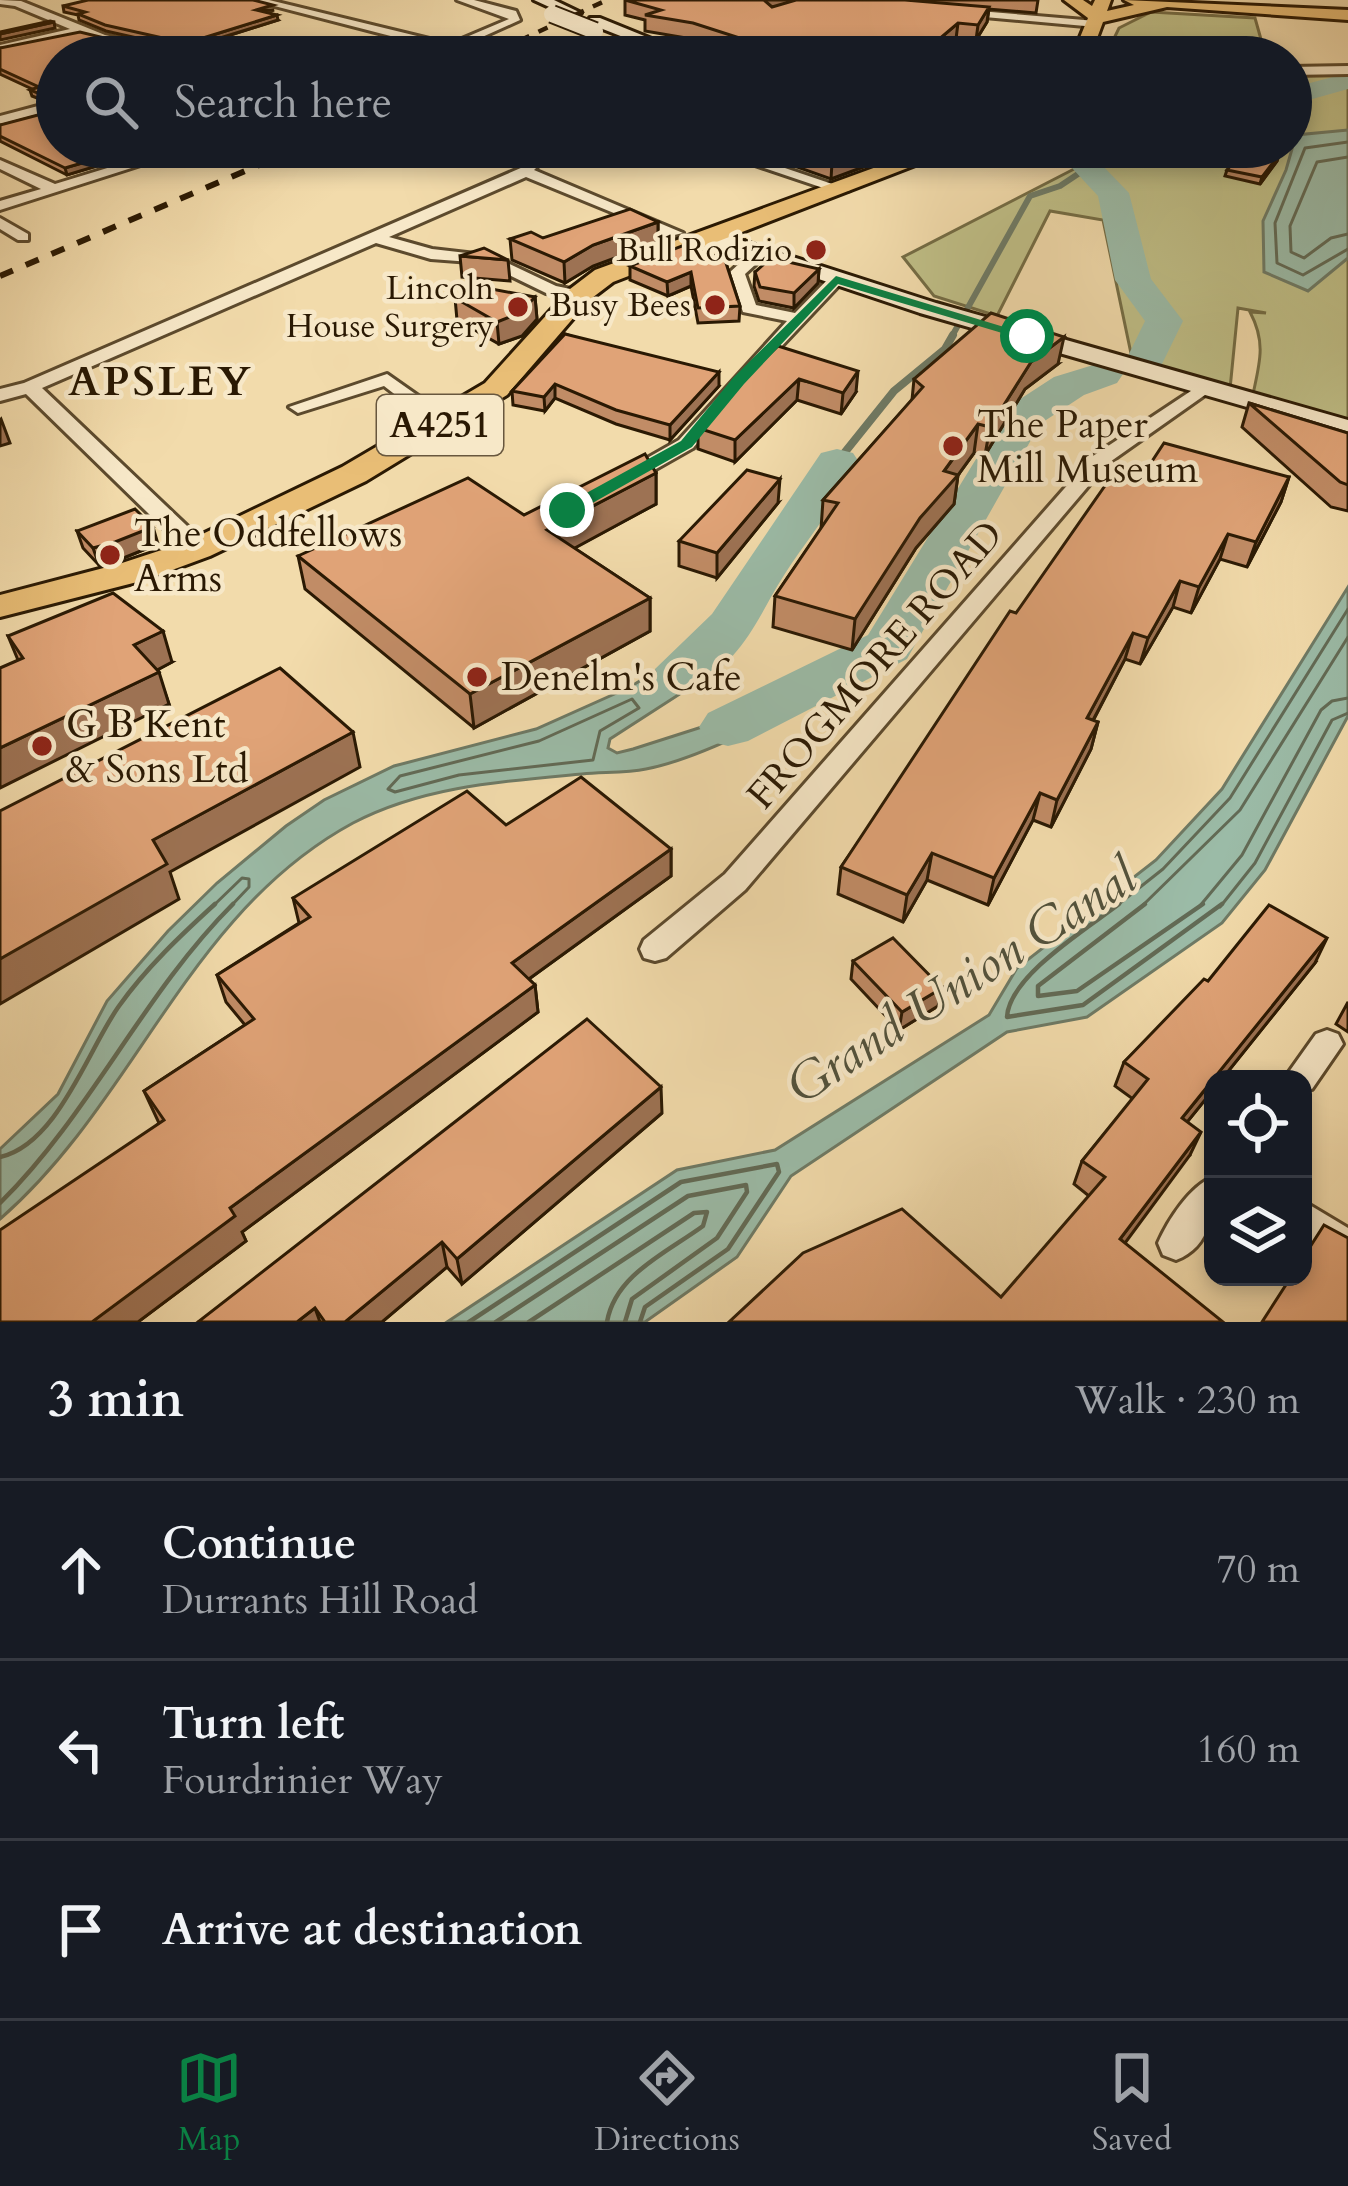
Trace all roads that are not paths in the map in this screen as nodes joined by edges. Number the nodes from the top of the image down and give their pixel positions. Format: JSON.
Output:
{"nodes":[{"id":1,"x":256,"y":0,"type":"edge"},
{"id":2,"x":462,"y":0,"type":"edge"},
{"id":3,"x":520,"y":0,"type":"edge"},
{"id":4,"x":1072,"y":0,"type":"edge"},
{"id":5,"x":1118,"y":0,"type":"edge"},
{"id":6,"x":1132,"y":0,"type":"edge"},
{"id":7,"x":1233,"y":0,"type":"edge"},
{"id":8,"x":0,"y":2,"type":"edge"},
{"id":9,"x":1175,"y":2,"type":"edge"},
{"id":10,"x":546,"y":7,"type":"edge"},
{"id":11,"x":935,"y":10,"type":"edge"},
{"id":12,"x":1100,"y":14,"type":"edge"},
{"id":13,"x":1348,"y":14,"type":"edge"},
{"id":14,"x":595,"y":26,"type":"junction"},
{"id":15,"x":80,"y":30,"type":"junction"},
{"id":16,"x":53,"y":36,"type":"edge"},
{"id":17,"x":106,"y":36,"type":"edge"},
{"id":18,"x":402,"y":36,"type":"edge"},
{"id":19,"x":478,"y":36,"type":"edge"},
{"id":20,"x":625,"y":36,"type":"edge"},
{"id":21,"x":36,"y":40,"type":"edge"},
{"id":22,"x":0,"y":48,"type":"edge"},
{"id":23,"x":1312,"y":70,"type":"edge"},
{"id":24,"x":1348,"y":70,"type":"edge"},
{"id":25,"x":36,"y":110,"type":"edge"},
{"id":26,"x":0,"y":120,"type":"edge"},
{"id":27,"x":0,"y":164,"type":"edge"},
{"id":28,"x":122,"y":168,"type":"edge"},
{"id":29,"x":529,"y":168,"type":"edge"},
{"id":30,"x":774,"y":168,"type":"edge"},
{"id":31,"x":898,"y":168,"type":"edge"},
{"id":32,"x":526,"y":172,"type":"junction"},
{"id":33,"x":53,"y":189,"type":"junction"},
{"id":34,"x":843,"y":190,"type":"junction"},
{"id":35,"x":0,"y":206,"type":"edge"},
{"id":36,"x":0,"y":222,"type":"edge"},
{"id":37,"x":675,"y":233,"type":"dead end"},
{"id":38,"x":23,"y":237,"type":"dead end"},
{"id":39,"x":372,"y":237,"type":"junction"},
{"id":40,"x":715,"y":238,"type":"junction"},
{"id":41,"x":748,"y":264,"type":"dead end"},
{"id":42,"x":836,"y":280,"type":"junction"},
{"id":43,"x":579,"y":295,"type":"junction"},
{"id":44,"x":800,"y":319,"type":"junction"},
{"id":45,"x":718,"y":375,"type":"edge"},
{"id":46,"x":739,"y":381,"type":"junction"},
{"id":47,"x":1207,"y":386,"type":"junction"},
{"id":48,"x":30,"y":387,"type":"junction"},
{"id":49,"x":0,"y":395,"type":"edge"},
{"id":50,"x":298,"y":407,"type":"dead end"},
{"id":51,"x":444,"y":423,"type":"junction"},
{"id":52,"x":1348,"y":428,"type":"edge"},
{"id":53,"x":607,"y":488,"type":"edge"},
{"id":54,"x":197,"y":549,"type":"junction"},
{"id":55,"x":0,"y":606,"type":"edge"},
{"id":56,"x":655,"y":949,"type":"dead end"},
{"id":57,"x":1327,"y":1044,"type":"dead end"},
{"id":58,"x":1307,"y":1070,"type":"edge"},
{"id":59,"x":1204,"y":1206,"type":"edge"},
{"id":60,"x":1312,"y":1224,"type":"edge"},
{"id":61,"x":1176,"y":1243,"type":"dead end"},
{"id":62,"x":1348,"y":1249,"type":"edge"}],
"edges":[{"from":1,"to":18,"type":"street"},
{"from":2,"to":19,"type":"street"},
{"from":3,"to":10,"type":"street"},
{"from":4,"to":12,"type":"main road"},
{"from":5,"to":12,"type":"main road"},
{"from":6,"to":9,"type":"main road"},
{"from":7,"to":13,"type":"main road"},
{"from":8,"to":15,"type":"street"},
{"from":9,"to":12,"type":"main road"},
{"from":9,"to":13,"type":"main road"},
{"from":10,"to":14,"type":"street","bridge":true},
{"from":10,"to":14,"type":"street"},
{"from":11,"to":12,"type":"street"},
{"from":14,"to":20,"type":"street"},
{"from":15,"to":16,"type":"street"},
{"from":15,"to":17,"type":"street"},
{"from":21,"to":22,"type":"street"},
{"from":23,"to":24,"type":"street"},
{"from":25,"to":26,"type":"street"},
{"from":27,"to":33,"type":"street"},
{"from":28,"to":33,"type":"street"},
{"from":29,"to":32,"type":"street"},
{"from":30,"to":34,"type":"street"},
{"from":31,"to":34,"type":"main road","number":"A4251"},
{"from":32,"to":37,"type":"street"},
{"from":32,"to":39,"type":"street"},
{"from":33,"to":35,"type":"street"},
{"from":34,"to":40,"type":"main road","number":"A4251"},
{"from":36,"to":38,"type":"street"},
{"from":39,"to":43,"type":"street"},
{"from":39,"to":48,"type":"street"},
{"from":40,"to":42,"type":"street"},
{"from":40,"to":43,"type":"main road","number":"A4251"},
{"from":41,"to":44,"type":"street"},
{"from":42,"to":44,"type":"street"},
{"from":42,"to":47,"type":"street"},
{"from":43,"to":51,"type":"main road","number":"A4251"},
{"from":44,"to":46,"type":"street"},
{"from":45,"to":46,"type":"street"},
{"from":46,"to":53,"type":"street"},
{"from":47,"to":52,"type":"street"},
{"from":47,"to":56,"type":"street","name":"FROGMORE ROAD"},
{"from":48,"to":49,"type":"street"},
{"from":48,"to":54,"type":"street"},
{"from":50,"to":51,"type":"street"},
{"from":51,"to":54,"type":"main road","number":"A4251"},
{"from":54,"to":55,"type":"main road","number":"A4251"},
{"from":57,"to":58,"type":"street"},
{"from":59,"to":61,"type":"street"},
{"from":60,"to":62,"type":"street"}]}
